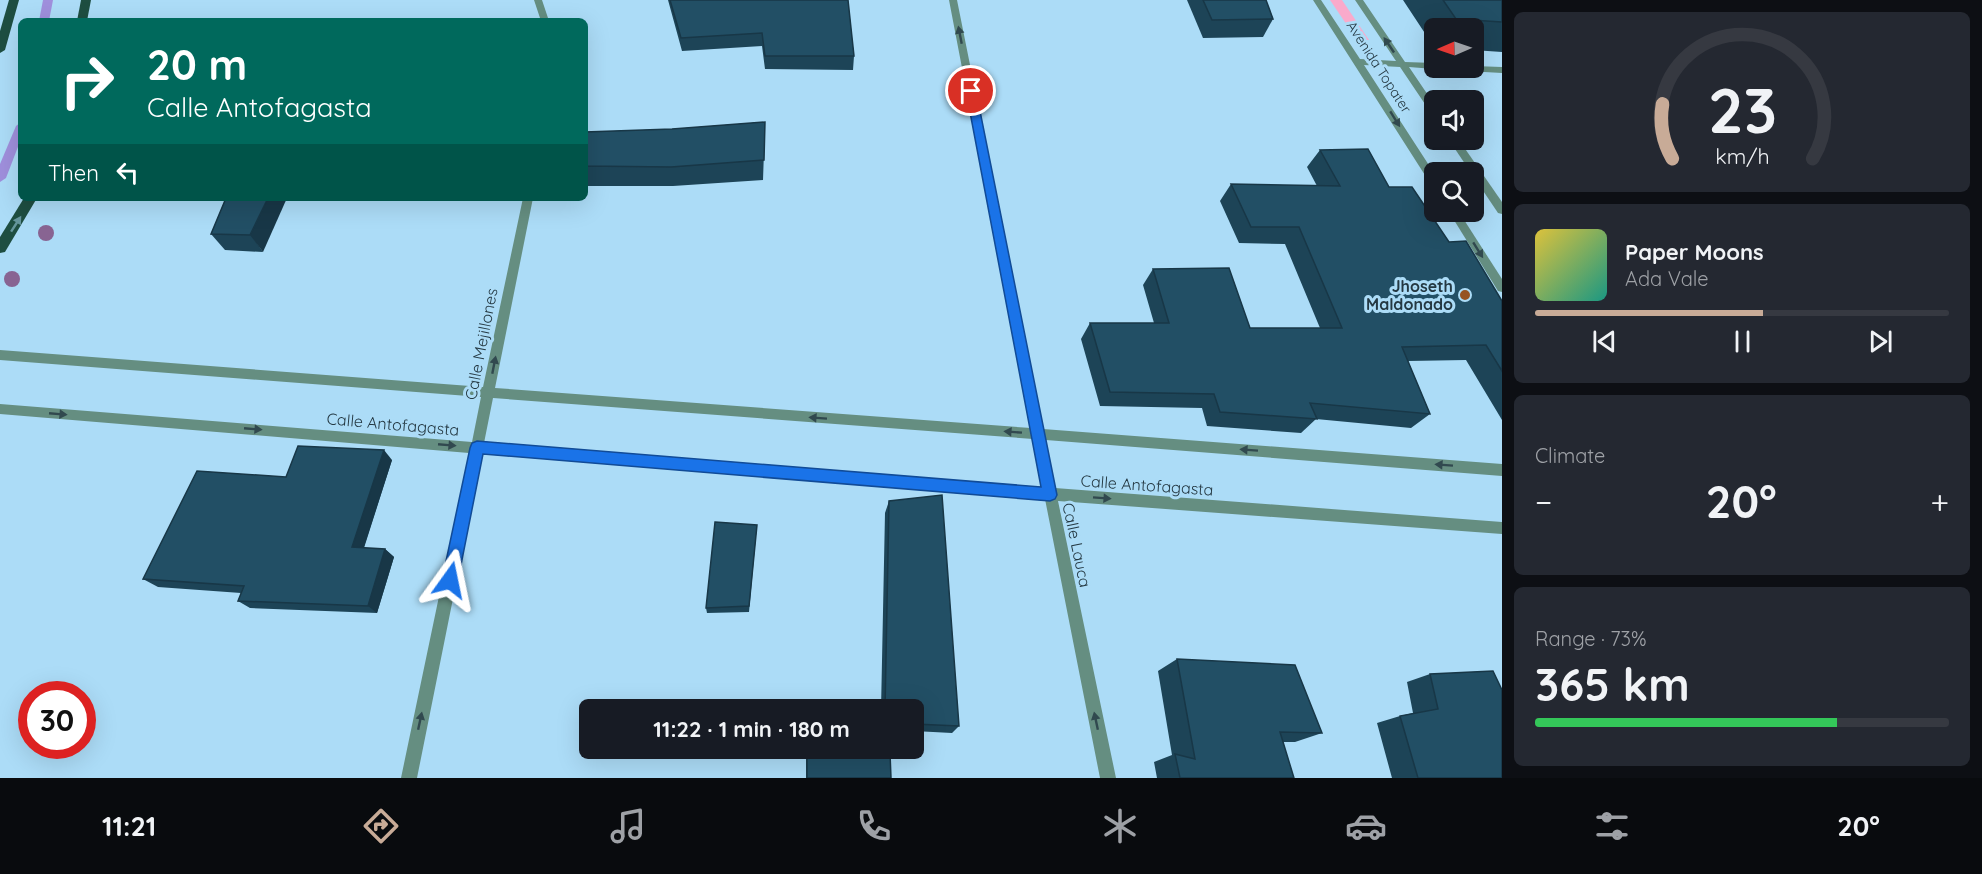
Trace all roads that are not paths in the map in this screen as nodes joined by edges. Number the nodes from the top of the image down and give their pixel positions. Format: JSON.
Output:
{"nodes":[{"id":1,"x":14,"y":0,"type":"edge"},
{"id":2,"x":86,"y":0,"type":"edge"},
{"id":3,"x":538,"y":0,"type":"edge"},
{"id":4,"x":953,"y":0,"type":"edge"},
{"id":5,"x":1317,"y":0,"type":"edge"},
{"id":6,"x":1359,"y":0,"type":"edge"},
{"id":7,"x":83,"y":18,"type":"edge"},
{"id":8,"x":544,"y":18,"type":"edge"},
{"id":9,"x":0,"y":50,"type":"edge"},
{"id":10,"x":1359,"y":62,"type":"junction"},
{"id":11,"x":1402,"y":64,"type":"junction"},
{"id":12,"x":1424,"y":65,"type":"edge"},
{"id":13,"x":1484,"y":69,"type":"edge"},
{"id":14,"x":1502,"y":70,"type":"edge"},
{"id":15,"x":1424,"y":96,"type":"edge"},
{"id":16,"x":1461,"y":150,"type":"edge"},
{"id":17,"x":1424,"y":165,"type":"edge"},
{"id":18,"x":29,"y":201,"type":"edge"},
{"id":19,"x":527,"y":201,"type":"edge"},
{"id":20,"x":1502,"y":210,"type":"edge"},
{"id":21,"x":1460,"y":222,"type":"edge"},
{"id":22,"x":0,"y":248,"type":"edge"},
{"id":23,"x":1502,"y":288,"type":"edge"},
{"id":24,"x":0,"y":355,"type":"edge"},
{"id":25,"x":488,"y":394,"type":"junction"},
{"id":26,"x":0,"y":409,"type":"edge"},
{"id":27,"x":1039,"y":433,"type":"junction"},
{"id":28,"x":477,"y":448,"type":"junction"},
{"id":29,"x":1502,"y":470,"type":"edge"},
{"id":30,"x":1050,"y":495,"type":"junction"},
{"id":31,"x":1502,"y":528,"type":"edge"},
{"id":32,"x":409,"y":778,"type":"edge"},
{"id":33,"x":1108,"y":778,"type":"edge"}],
"edges":[{"from":1,"to":9,"type":"main road"},
{"from":2,"to":7,"type":"main road"},
{"from":3,"to":8,"type":"street"},
{"from":27,"to":4,"type":"street","name":"Calle Lauca","one_way":true},
{"from":5,"to":10,"type":"street","name":"Avenida Topater"},
{"from":11,"to":6,"type":"street","name":"Avenida Topater","one_way":true},
{"from":10,"to":11,"type":"street"},
{"from":10,"to":17,"type":"street","name":"Avenida Topater","one_way":true},
{"from":11,"to":12,"type":"street"},
{"from":11,"to":15,"type":"street","name":"Avenida Topater"},
{"from":13,"to":14,"type":"street"},
{"from":16,"to":20,"type":"street"},
{"from":22,"to":18,"type":"main road","one_way":true},
{"from":25,"to":19,"type":"street","name":"Calle Mejillones","one_way":true},
{"from":21,"to":23,"type":"street","one_way":true},
{"from":24,"to":25,"type":"street"},
{"from":27,"to":25,"type":"street","one_way":true},
{"from":25,"to":28,"type":"street","name":"Calle Mejillones"},
{"from":26,"to":28,"type":"street","name":"Calle Antofagasta","one_way":true},
{"from":29,"to":27,"type":"street","one_way":true},
{"from":27,"to":30,"type":"street","name":"Calle Lauca"},
{"from":28,"to":30,"type":"street","name":"Calle Antofagasta"},
{"from":32,"to":28,"type":"street","name":"Calle Mejillones","one_way":true},
{"from":30,"to":31,"type":"street","name":"Calle Antofagasta","one_way":true},
{"from":33,"to":30,"type":"street","name":"Calle Lauca","one_way":true}]}
